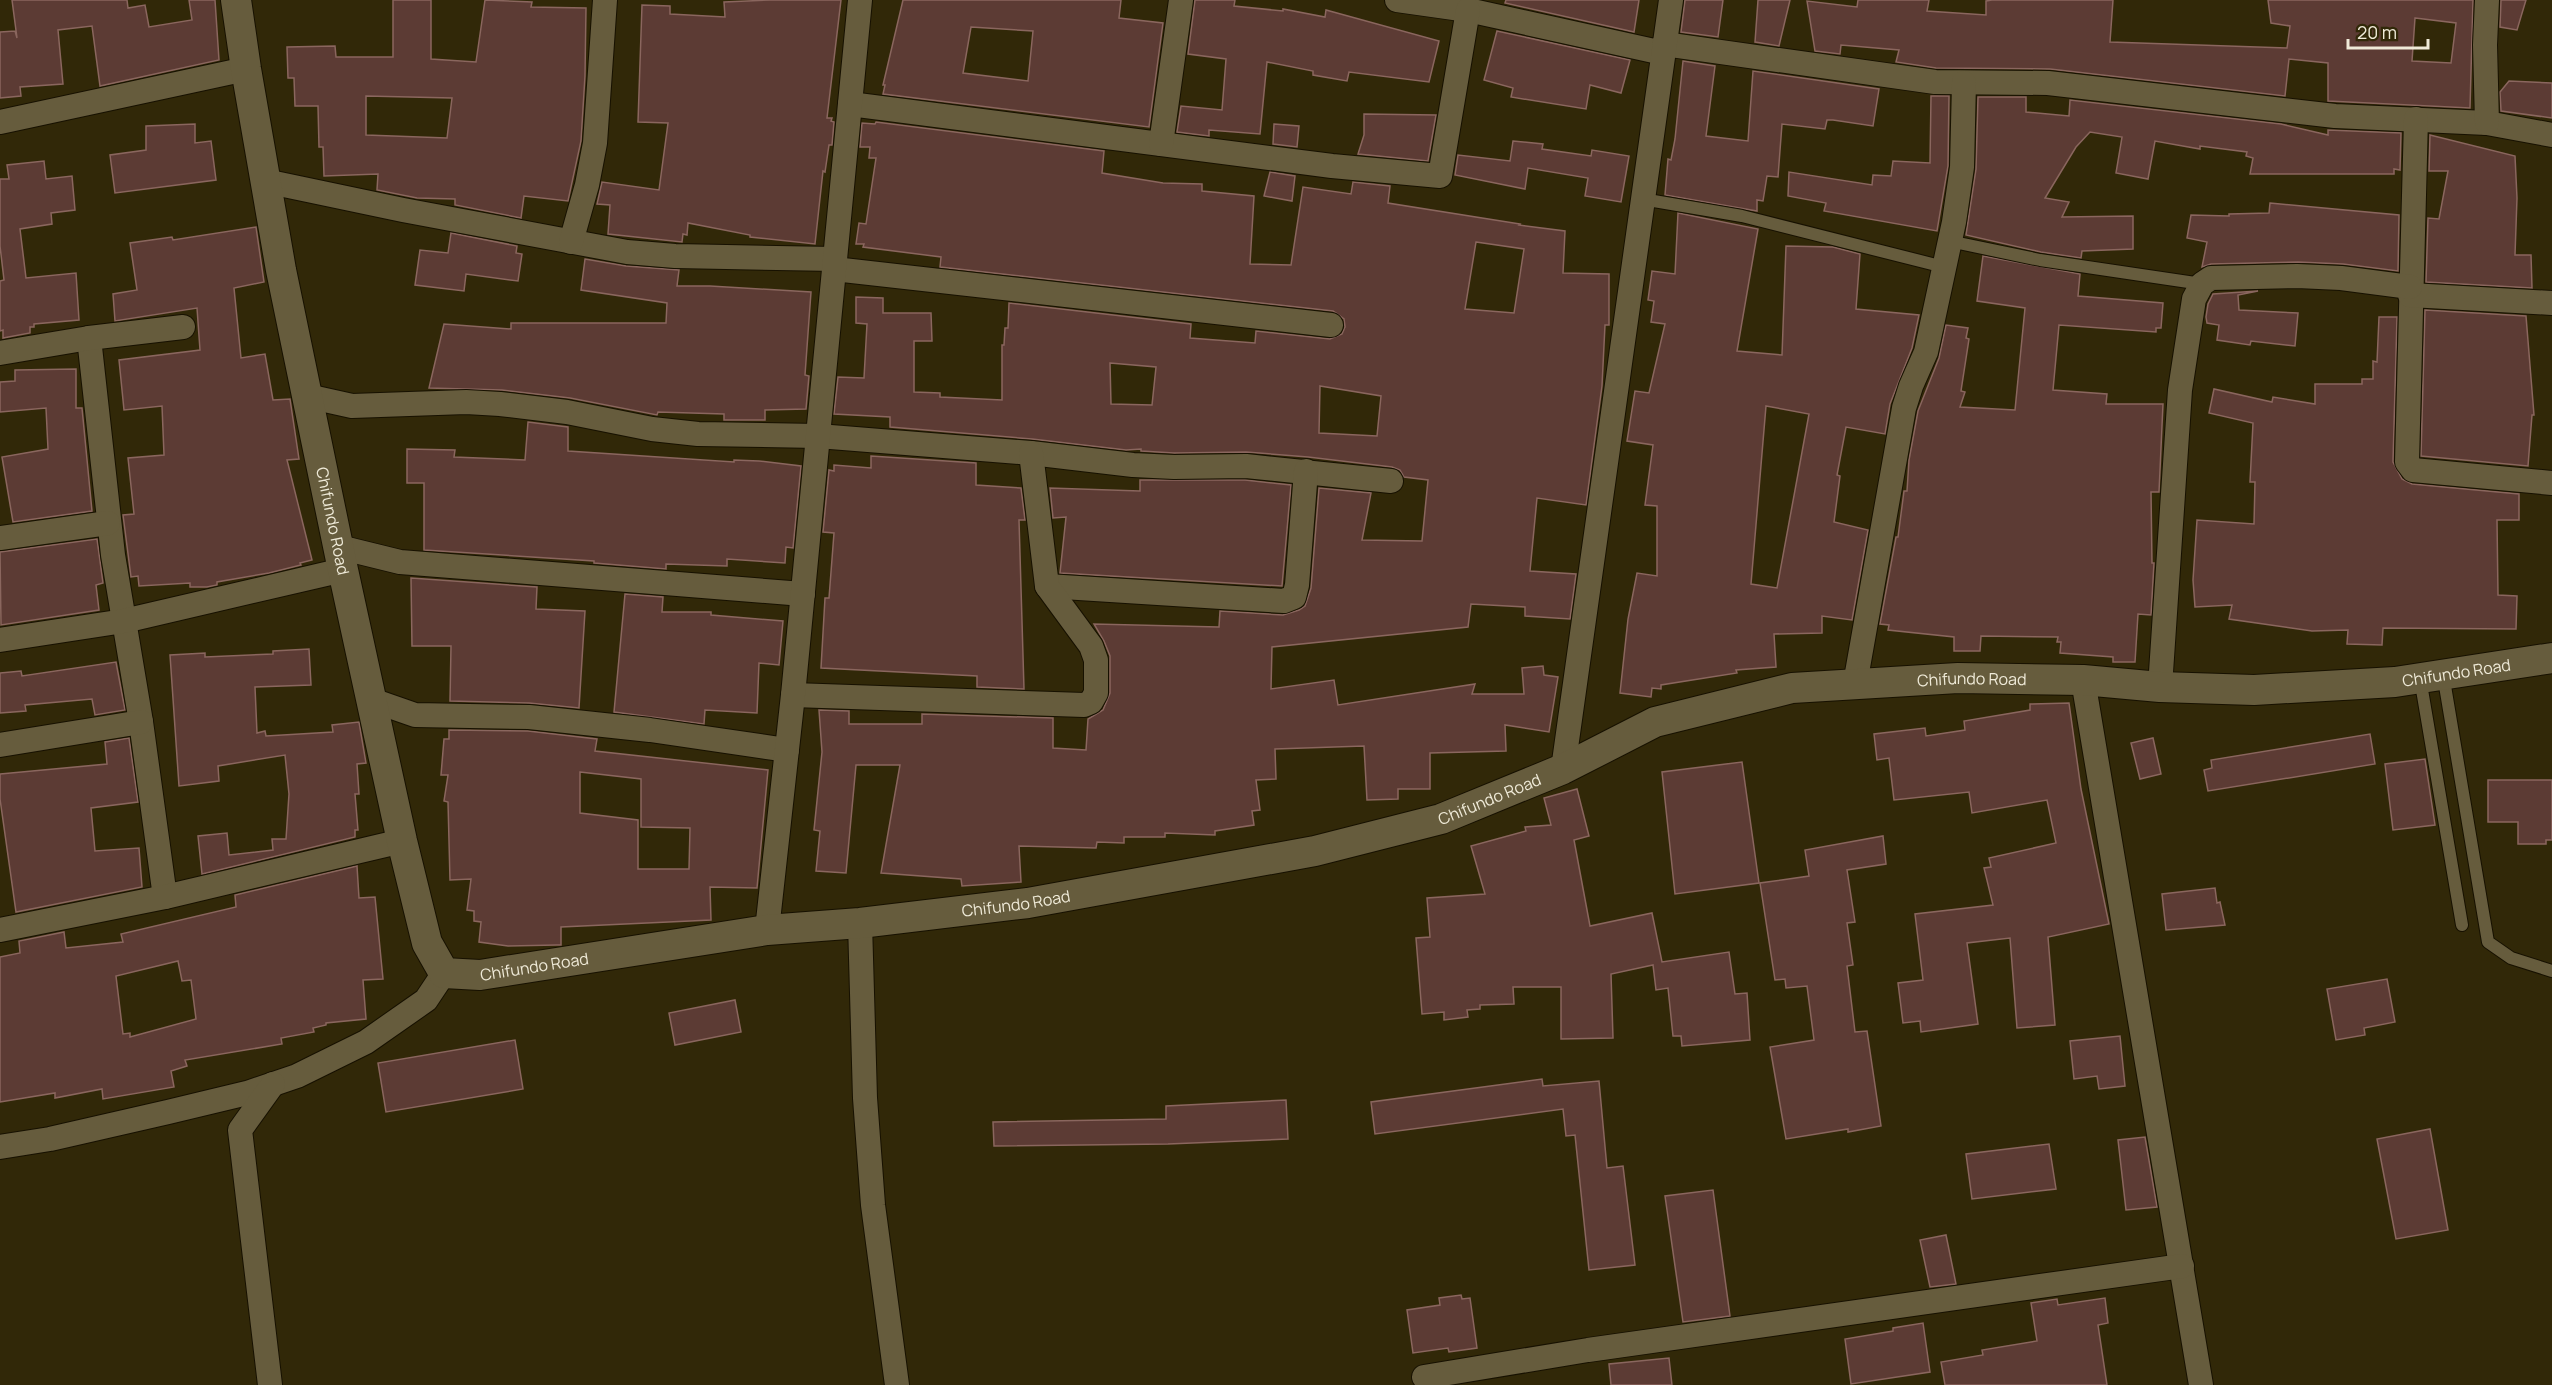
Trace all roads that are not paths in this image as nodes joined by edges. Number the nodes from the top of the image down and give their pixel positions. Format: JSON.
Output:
{"nodes":[{"id":1,"x":236,"y":0,"type":"edge"},
{"id":2,"x":604,"y":0,"type":"edge"},
{"id":3,"x":860,"y":0,"type":"edge"},
{"id":4,"x":1181,"y":0,"type":"edge"},
{"id":5,"x":1397,"y":0,"type":"edge"},
{"id":6,"x":1671,"y":0,"type":"edge"},
{"id":7,"x":2487,"y":0,"type":"edge"},
{"id":8,"x":1467,"y":9,"type":"junction"},
{"id":9,"x":1663,"y":48,"type":"junction"},
{"id":10,"x":246,"y":69,"type":"junction"},
{"id":11,"x":1964,"y":83,"type":"junction"},
{"id":12,"x":850,"y":104,"type":"junction"},
{"id":13,"x":2416,"y":119,"type":"junction"},
{"id":14,"x":0,"y":122,"type":"edge"},
{"id":15,"x":2487,"y":123,"type":"junction"},
{"id":16,"x":2552,"y":135,"type":"edge"},
{"id":17,"x":1161,"y":144,"type":"junction"},
{"id":18,"x":266,"y":181,"type":"junction"},
{"id":19,"x":1642,"y":199,"type":"junction"},
{"id":20,"x":1949,"y":241,"type":"junction"},
{"id":21,"x":571,"y":242,"type":"junction"},
{"id":22,"x":835,"y":264,"type":"junction"},
{"id":23,"x":1944,"y":267,"type":"junction"},
{"id":24,"x":2202,"y":284,"type":"junction"},
{"id":25,"x":2410,"y":291,"type":"junction"},
{"id":26,"x":2552,"y":303,"type":"edge"},
{"id":27,"x":1331,"y":325,"type":"dead end"},
{"id":28,"x":183,"y":327,"type":"dead end"},
{"id":29,"x":89,"y":338,"type":"junction"},
{"id":30,"x":0,"y":352,"type":"edge"},
{"id":31,"x":307,"y":396,"type":"junction"},
{"id":32,"x":818,"y":436,"type":"junction"},
{"id":33,"x":1031,"y":453,"type":"junction"},
{"id":34,"x":1306,"y":471,"type":"junction"},
{"id":35,"x":1391,"y":480,"type":"dead end"},
{"id":36,"x":2552,"y":483,"type":"edge"},
{"id":37,"x":108,"y":523,"type":"junction"},
{"id":38,"x":0,"y":538,"type":"edge"},
{"id":39,"x":341,"y":558,"type":"junction"},
{"id":40,"x":1047,"y":586,"type":"junction"},
{"id":41,"x":803,"y":594,"type":"junction"},
{"id":42,"x":124,"y":621,"type":"junction"},
{"id":43,"x":0,"y":640,"type":"edge"},
{"id":44,"x":2552,"y":658,"type":"edge"},
{"id":45,"x":2432,"y":676,"type":"junction"},
{"id":46,"x":2083,"y":680,"type":"junction"},
{"id":47,"x":1855,"y":684,"type":"junction"},
{"id":48,"x":2160,"y":687,"type":"junction"},
{"id":49,"x":793,"y":695,"type":"junction"},
{"id":50,"x":372,"y":700,"type":"junction"},
{"id":51,"x":141,"y":722,"type":"junction"},
{"id":52,"x":0,"y":746,"type":"edge"},
{"id":53,"x":788,"y":750,"type":"junction"},
{"id":54,"x":1563,"y":769,"type":"junction"},
{"id":55,"x":402,"y":841,"type":"junction"},
{"id":56,"x":165,"y":897,"type":"junction"},
{"id":57,"x":860,"y":922,"type":"junction"},
{"id":58,"x":2462,"y":925,"type":"dead end"},
{"id":59,"x":0,"y":930,"type":"edge"},
{"id":60,"x":767,"y":930,"type":"junction"},
{"id":61,"x":2552,"y":971,"type":"edge"},
{"id":62,"x":444,"y":973,"type":"junction"},
{"id":63,"x":273,"y":1084,"type":"junction"},
{"id":64,"x":0,"y":1147,"type":"edge"},
{"id":65,"x":2182,"y":1266,"type":"junction"},
{"id":66,"x":1425,"y":1377,"type":"dead end"},
{"id":67,"x":270,"y":1385,"type":"edge"},
{"id":68,"x":897,"y":1385,"type":"edge"},
{"id":69,"x":2201,"y":1385,"type":"edge"}],
"edges":[{"from":1,"to":10,"type":"street","name":"Chifundo Road"},
{"from":2,"to":21,"type":"street"},
{"from":3,"to":12,"type":"street"},
{"from":4,"to":17,"type":"street"},
{"from":5,"to":8,"type":"street"},
{"from":6,"to":9,"type":"street"},
{"from":7,"to":15,"type":"street"},
{"from":8,"to":9,"type":"street"},
{"from":8,"to":17,"type":"street"},
{"from":9,"to":11,"type":"street"},
{"from":9,"to":19,"type":"street"},
{"from":10,"to":14,"type":"street"},
{"from":10,"to":18,"type":"street","name":"Chifundo Road"},
{"from":11,"to":13,"type":"street"},
{"from":11,"to":20,"type":"street"},
{"from":12,"to":17,"type":"street"},
{"from":12,"to":22,"type":"street"},
{"from":13,"to":15,"type":"street"},
{"from":13,"to":25,"type":"street"},
{"from":15,"to":16,"type":"street"},
{"from":18,"to":21,"type":"street"},
{"from":18,"to":31,"type":"street","name":"Chifundo Road"},
{"from":19,"to":23,"type":"lane"},
{"from":19,"to":54,"type":"street"},
{"from":20,"to":23,"type":"street"},
{"from":20,"to":24,"type":"lane"},
{"from":21,"to":22,"type":"street"},
{"from":22,"to":27,"type":"street"},
{"from":22,"to":32,"type":"street"},
{"from":23,"to":47,"type":"street"},
{"from":24,"to":25,"type":"street"},
{"from":24,"to":48,"type":"street"},
{"from":25,"to":26,"type":"street"},
{"from":25,"to":36,"type":"street"},
{"from":28,"to":29,"type":"street"},
{"from":29,"to":30,"type":"street"},
{"from":29,"to":37,"type":"street"},
{"from":31,"to":32,"type":"street"},
{"from":31,"to":39,"type":"street","name":"Chifundo Road"},
{"from":32,"to":33,"type":"street"},
{"from":32,"to":41,"type":"street"},
{"from":33,"to":34,"type":"street"},
{"from":33,"to":40,"type":"street"},
{"from":34,"to":35,"type":"street"},
{"from":34,"to":40,"type":"street"},
{"from":37,"to":38,"type":"street"},
{"from":37,"to":42,"type":"street"},
{"from":39,"to":41,"type":"street"},
{"from":39,"to":42,"type":"street"},
{"from":39,"to":50,"type":"street","name":"Chifundo Road"},
{"from":40,"to":49,"type":"street"},
{"from":41,"to":49,"type":"street"},
{"from":42,"to":43,"type":"street"},
{"from":42,"to":51,"type":"street"},
{"from":44,"to":45,"type":"street","name":"Chifundo Road"},
{"from":45,"to":48,"type":"street","name":"Chifundo Road"},
{"from":45,"to":58,"type":"lane"},
{"from":45,"to":61,"type":"lane"},
{"from":46,"to":47,"type":"street","name":"Chifundo Road"},
{"from":46,"to":48,"type":"street","name":"Chifundo Road"},
{"from":46,"to":65,"type":"street"},
{"from":47,"to":54,"type":"street","name":"Chifundo Road"},
{"from":49,"to":53,"type":"street"},
{"from":50,"to":53,"type":"street"},
{"from":50,"to":55,"type":"street","name":"Chifundo Road"},
{"from":51,"to":52,"type":"street"},
{"from":51,"to":56,"type":"street"},
{"from":53,"to":60,"type":"street"},
{"from":54,"to":57,"type":"street","name":"Chifundo Road"},
{"from":55,"to":56,"type":"street"},
{"from":55,"to":62,"type":"street","name":"Chifundo Road"},
{"from":56,"to":59,"type":"street"},
{"from":57,"to":60,"type":"street","name":"Chifundo Road"},
{"from":57,"to":68,"type":"street"},
{"from":60,"to":62,"type":"street","name":"Chifundo Road"},
{"from":62,"to":63,"type":"street"},
{"from":63,"to":64,"type":"street"},
{"from":63,"to":67,"type":"street"},
{"from":65,"to":66,"type":"street"},
{"from":65,"to":69,"type":"street"}]}
